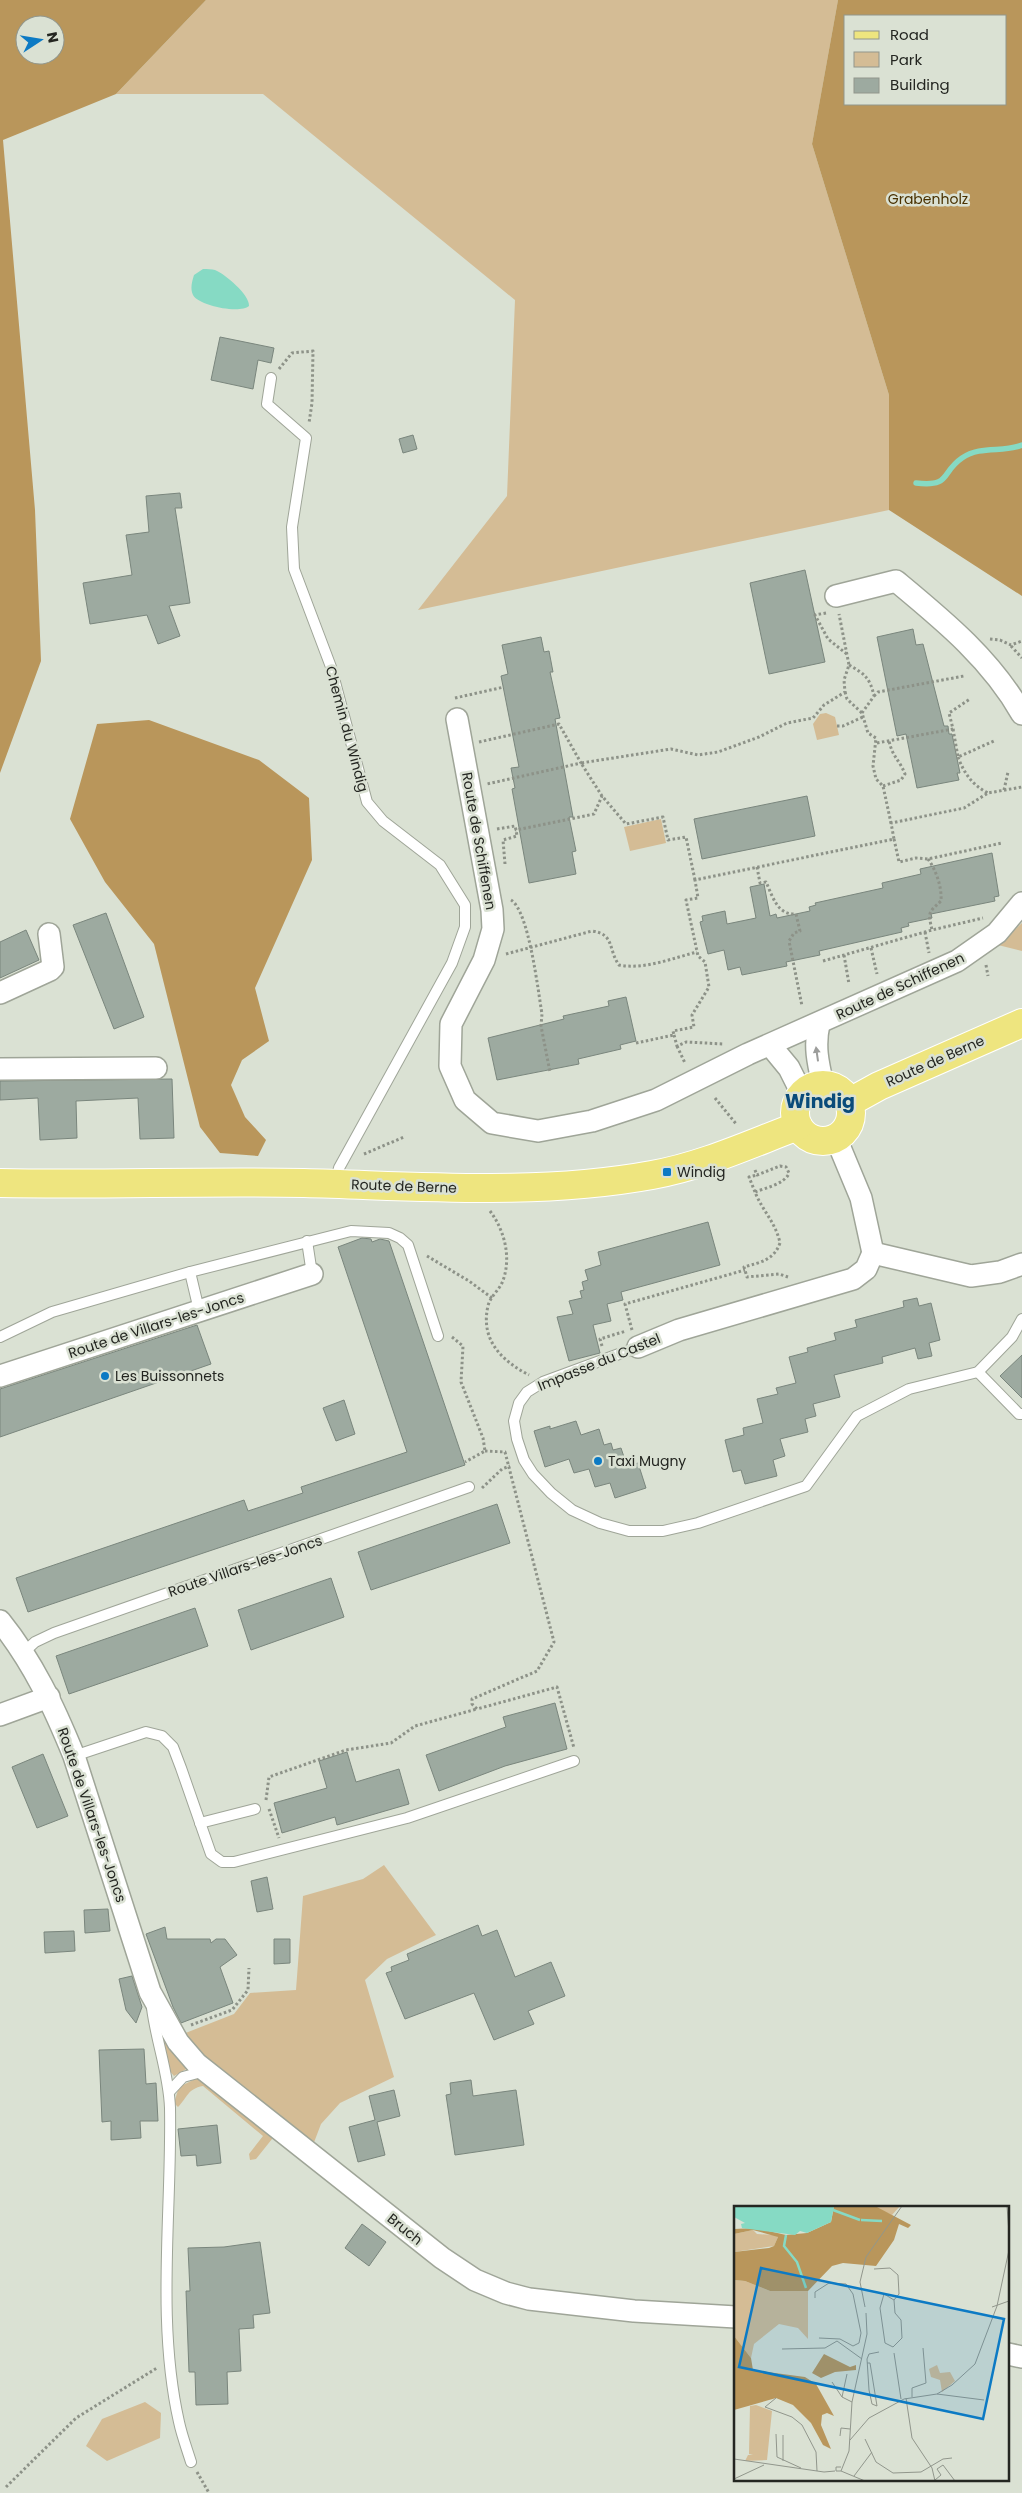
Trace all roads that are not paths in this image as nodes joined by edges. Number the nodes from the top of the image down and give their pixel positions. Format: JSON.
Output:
{"nodes":[{"id":1,"x":271,"y":378,"type":"road end"},
{"id":2,"x":836,"y":596,"type":"dead end"},
{"id":3,"x":454,"y":709,"type":"road end"},
{"id":4,"x":1022,"y":714,"type":"edge"},
{"id":5,"x":1022,"y":903,"type":"edge"},
{"id":6,"x":49,"y":934,"type":"dead end"},
{"id":7,"x":0,"y":993,"type":"edge"},
{"id":8,"x":1022,"y":1023,"type":"edge"},
{"id":9,"x":819,"y":1024,"type":"junction"},
{"id":10,"x":770,"y":1045,"type":"junction"},
{"id":11,"x":156,"y":1068,"type":"dead end"},
{"id":12,"x":0,"y":1069,"type":"edge"},
{"id":13,"x":813,"y":1089,"type":"junction"},
{"id":14,"x":850,"y":1102,"type":"junction"},
{"id":15,"x":798,"y":1126,"type":"junction"},
{"id":16,"x":836,"y":1138,"type":"junction"},
{"id":17,"x":338,"y":1174,"type":"junction"},
{"id":18,"x":0,"y":1183,"type":"edge"},
{"id":19,"x":307,"y":1241,"type":"junction"},
{"id":20,"x":873,"y":1253,"type":"junction"},
{"id":21,"x":1022,"y":1264,"type":"edge"},
{"id":22,"x":190,"y":1272,"type":"junction"},
{"id":23,"x":312,"y":1274,"type":"joint"},
{"id":24,"x":198,"y":1310,"type":"junction"},
{"id":25,"x":1022,"y":1319,"type":"edge"},
{"id":26,"x":438,"y":1336,"type":"road end"},
{"id":27,"x":0,"y":1337,"type":"edge"},
{"id":28,"x":638,"y":1347,"type":"joint"},
{"id":29,"x":978,"y":1372,"type":"junction"},
{"id":30,"x":0,"y":1376,"type":"edge"},
{"id":31,"x":1022,"y":1414,"type":"edge"},
{"id":32,"x":474,"y":1489,"type":"road end"},
{"id":33,"x":0,"y":1620,"type":"edge"},
{"id":34,"x":24,"y":1652,"type":"junction"},
{"id":35,"x":49,"y":1697,"type":"junction"},
{"id":36,"x":0,"y":1715,"type":"edge"},
{"id":37,"x":74,"y":1756,"type":"junction"},
{"id":38,"x":574,"y":1761,"type":"road end"},
{"id":39,"x":255,"y":1808,"type":"dead end"},
{"id":40,"x":200,"y":1823,"type":"junction"},
{"id":41,"x":150,"y":1992,"type":"junction"},
{"id":42,"x":206,"y":2071,"type":"junction"},
{"id":43,"x":169,"y":2092,"type":"junction"},
{"id":44,"x":734,"y":2317,"type":"edge"},
{"id":45,"x":191,"y":2462,"type":"road end"}],
"edges":[{"from":1,"to":17,"type":"lane","name":"Chemin du Windig"},
{"from":2,"to":4,"type":"street"},
{"from":3,"to":10,"type":"street","name":"Route de Schiffenen"},
{"from":5,"to":9,"type":"street","name":"Route de Schiffenen"},
{"from":6,"to":7,"type":"street"},
{"from":8,"to":14,"type":"main road","name":"Route de Berne"},
{"from":9,"to":10,"type":"street","name":"Route de Schiffenen"},
{"from":13,"to":9,"type":"street","name":"Route de Schiffenen","one_way":true},
{"from":10,"to":13,"type":"street"},
{"from":11,"to":12,"type":"street"},
{"from":13,"to":14,"type":"main road"},
{"from":13,"to":15,"type":"main road"},
{"from":14,"to":16,"type":"main road"},
{"from":15,"to":16,"type":"main road"},
{"from":15,"to":17,"type":"main road","name":"Route de Berne"},
{"from":16,"to":20,"type":"street"},
{"from":17,"to":18,"type":"main road","name":"Route de Berne"},
{"from":19,"to":22,"type":"lane"},
{"from":19,"to":23,"type":"lane"},
{"from":19,"to":26,"type":"lane"},
{"from":20,"to":21,"type":"street"},
{"from":20,"to":28,"type":"street","name":"Impasse du Castel"},
{"from":22,"to":24,"type":"lane"},
{"from":22,"to":27,"type":"lane"},
{"from":23,"to":24,"type":"street","name":"Route de Villars-les-Joncs"},
{"from":24,"to":30,"type":"street","name":"Route de Villars-les-Joncs"},
{"from":25,"to":29,"type":"lane"},
{"from":28,"to":29,"type":"lane","name":"Impasse du Castel"},
{"from":29,"to":31,"type":"lane"},
{"from":32,"to":34,"type":"lane","name":"Route Villars-les-Joncs"},
{"from":33,"to":34,"type":"street","name":"Route de Villars-les-Joncs"},
{"from":34,"to":35,"type":"street","name":"Route de Villars-les-Joncs"},
{"from":35,"to":36,"type":"street"},
{"from":35,"to":37,"type":"street","name":"Route de Villars-les-Joncs"},
{"from":37,"to":40,"type":"lane"},
{"from":37,"to":41,"type":"street","name":"Route de Villars-les-Joncs"},
{"from":38,"to":40,"type":"lane"},
{"from":39,"to":40,"type":"lane"},
{"from":41,"to":42,"type":"street","name":"Bruch"},
{"from":41,"to":43,"type":"lane"},
{"from":42,"to":43,"type":"lane"},
{"from":42,"to":44,"type":"street","name":"Bruch"},
{"from":43,"to":45,"type":"lane"}]}
